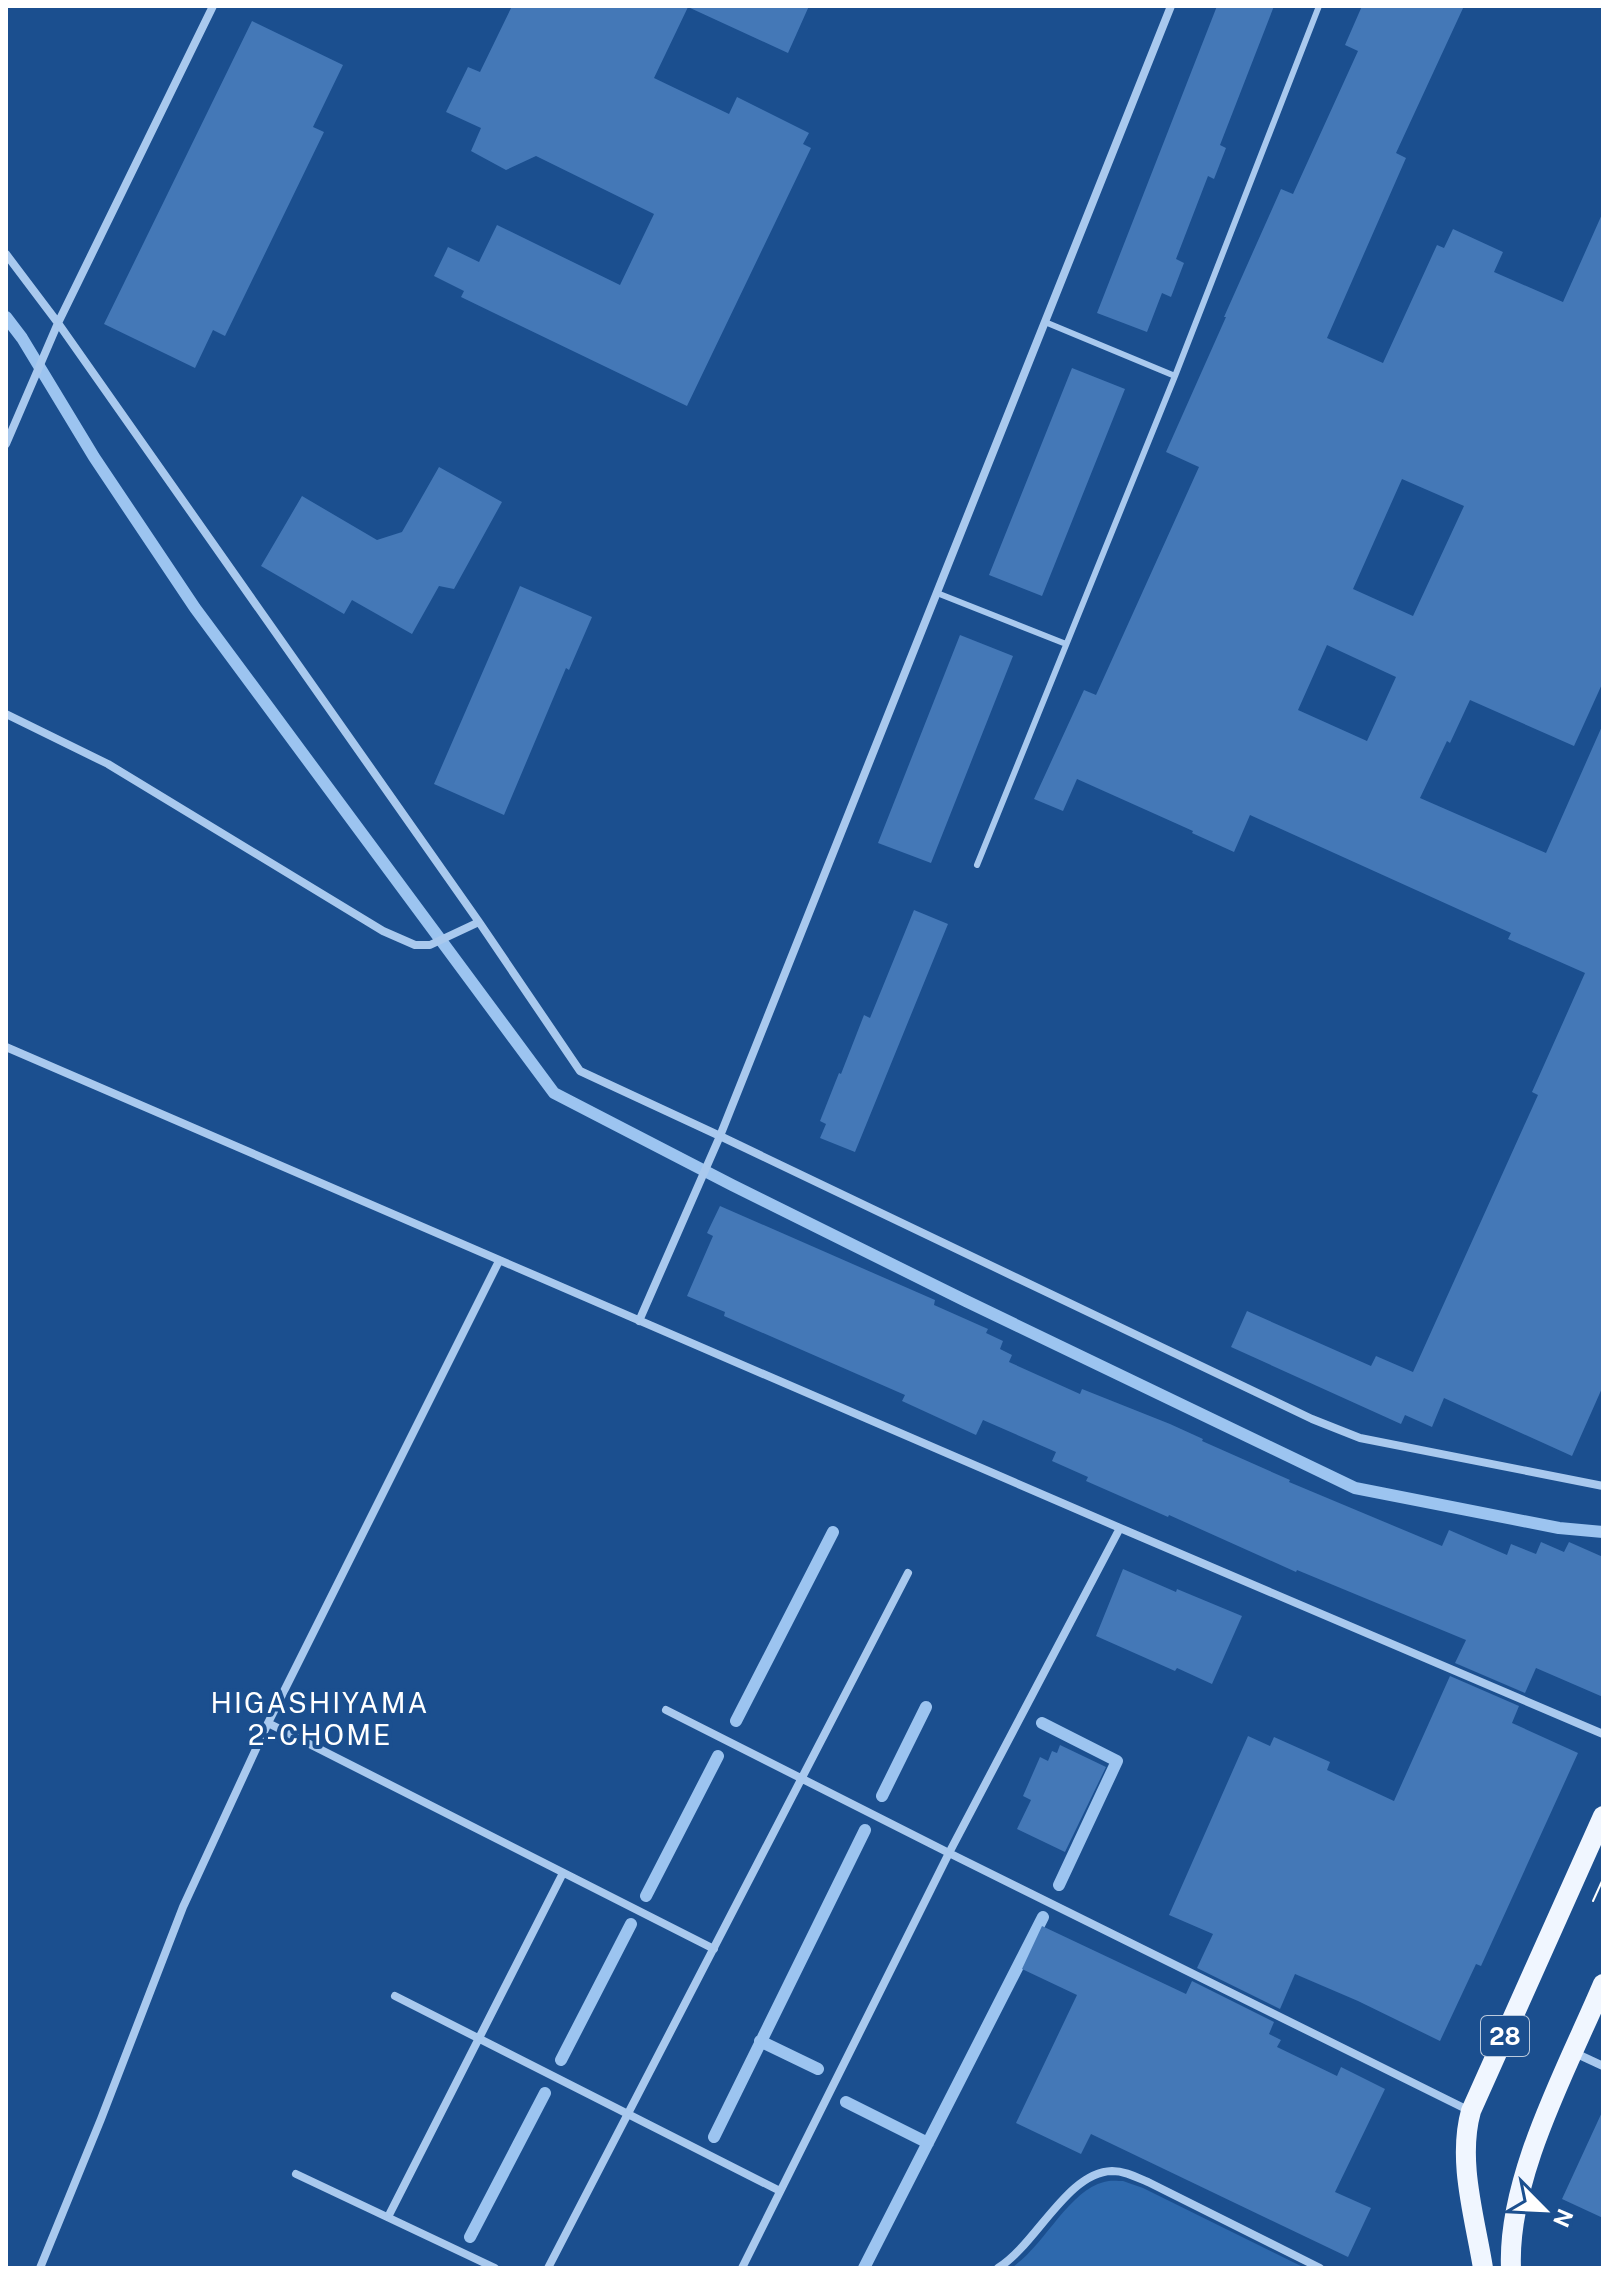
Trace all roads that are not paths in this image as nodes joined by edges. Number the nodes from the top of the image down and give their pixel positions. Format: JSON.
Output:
{"nodes":[{"id":1,"x":213,"y":6,"type":"edge"},
{"id":2,"x":1171,"y":6,"type":"edge"},
{"id":3,"x":1319,"y":6,"type":"edge"},
{"id":4,"x":6,"y":254,"type":"edge"},
{"id":5,"x":1045,"y":322,"type":"junction"},
{"id":6,"x":58,"y":323,"type":"junction"},
{"id":7,"x":1175,"y":376,"type":"junction"},
{"id":8,"x":6,"y":444,"type":"edge"},
{"id":9,"x":937,"y":593,"type":"junction"},
{"id":10,"x":1066,"y":644,"type":"junction"},
{"id":11,"x":6,"y":714,"type":"edge"},
{"id":12,"x":977,"y":865,"type":"dead end"},
{"id":13,"x":479,"y":922,"type":"junction"},
{"id":14,"x":6,"y":1047,"type":"edge"},
{"id":15,"x":720,"y":1136,"type":"junction"},
{"id":16,"x":499,"y":1261,"type":"junction"},
{"id":17,"x":639,"y":1321,"type":"junction"},
{"id":18,"x":1603,"y":1486,"type":"edge"},
{"id":19,"x":1120,"y":1528,"type":"junction"},
{"id":20,"x":908,"y":1573,"type":"dead end"},
{"id":21,"x":666,"y":1710,"type":"dead end"},
{"id":22,"x":268,"y":1723,"type":"junction"},
{"id":23,"x":1603,"y":1734,"type":"edge"},
{"id":24,"x":802,"y":1778,"type":"junction"},
{"id":25,"x":1603,"y":1816,"type":"edge"},
{"id":26,"x":949,"y":1853,"type":"junction"},
{"id":27,"x":563,"y":1873,"type":"junction"},
{"id":28,"x":714,"y":1949,"type":"junction"},
{"id":29,"x":1603,"y":1984,"type":"edge"},
{"id":30,"x":395,"y":1996,"type":"dead end"},
{"id":31,"x":479,"y":2039,"type":"junction"},
{"id":32,"x":1574,"y":2053,"type":"junction"},
{"id":33,"x":1603,"y":2066,"type":"edge"},
{"id":34,"x":1471,"y":2111,"type":"junction"},
{"id":35,"x":628,"y":2114,"type":"junction"},
{"id":36,"x":296,"y":2174,"type":"dead end"},
{"id":37,"x":780,"y":2191,"type":"junction"},
{"id":38,"x":388,"y":2217,"type":"junction"},
{"id":39,"x":40,"y":2268,"type":"edge"},
{"id":40,"x":495,"y":2268,"type":"edge"},
{"id":41,"x":548,"y":2268,"type":"edge"},
{"id":42,"x":742,"y":2268,"type":"edge"},
{"id":43,"x":998,"y":2268,"type":"edge"},
{"id":44,"x":1320,"y":2268,"type":"edge"},
{"id":45,"x":1483,"y":2268,"type":"edge"},
{"id":46,"x":1511,"y":2268,"type":"edge"}],
"edges":[{"from":1,"to":6,"type":"street"},
{"from":2,"to":5,"type":"street"},
{"from":3,"to":7,"type":"lane"},
{"from":4,"to":6,"type":"street"},
{"from":5,"to":7,"type":"lane"},
{"from":5,"to":9,"type":"street"},
{"from":6,"to":8,"type":"street"},
{"from":6,"to":13,"type":"street"},
{"from":7,"to":10,"type":"lane"},
{"from":9,"to":10,"type":"lane"},
{"from":9,"to":15,"type":"street"},
{"from":10,"to":12,"type":"lane"},
{"from":11,"to":13,"type":"street"},
{"from":13,"to":15,"type":"street"},
{"from":14,"to":16,"type":"street"},
{"from":15,"to":17,"type":"street"},
{"from":15,"to":18,"type":"street"},
{"from":16,"to":17,"type":"street"},
{"from":16,"to":22,"type":"street"},
{"from":17,"to":19,"type":"street"},
{"from":19,"to":23,"type":"street"},
{"from":19,"to":26,"type":"street"},
{"from":20,"to":24,"type":"street"},
{"from":21,"to":24,"type":"street"},
{"from":22,"to":27,"type":"street"},
{"from":22,"to":39,"type":"street"},
{"from":24,"to":26,"type":"street"},
{"from":24,"to":28,"type":"street"},
{"from":25,"to":34,"type":"main road","number":"28"},
{"from":26,"to":34,"type":"street"},
{"from":26,"to":37,"type":"street"},
{"from":27,"to":28,"type":"street"},
{"from":27,"to":31,"type":"street"},
{"from":28,"to":35,"type":"street"},
{"from":29,"to":32,"type":"main road"},
{"from":30,"to":31,"type":"street"},
{"from":31,"to":35,"type":"street"},
{"from":31,"to":38,"type":"street"},
{"from":32,"to":33,"type":"street"},
{"from":32,"to":46,"type":"main road"},
{"from":34,"to":45,"type":"main road","number":"28"},
{"from":35,"to":37,"type":"street"},
{"from":35,"to":41,"type":"street"},
{"from":36,"to":38,"type":"street"},
{"from":37,"to":42,"type":"street"},
{"from":38,"to":40,"type":"street"},
{"from":43,"to":44,"type":"street"}]}
